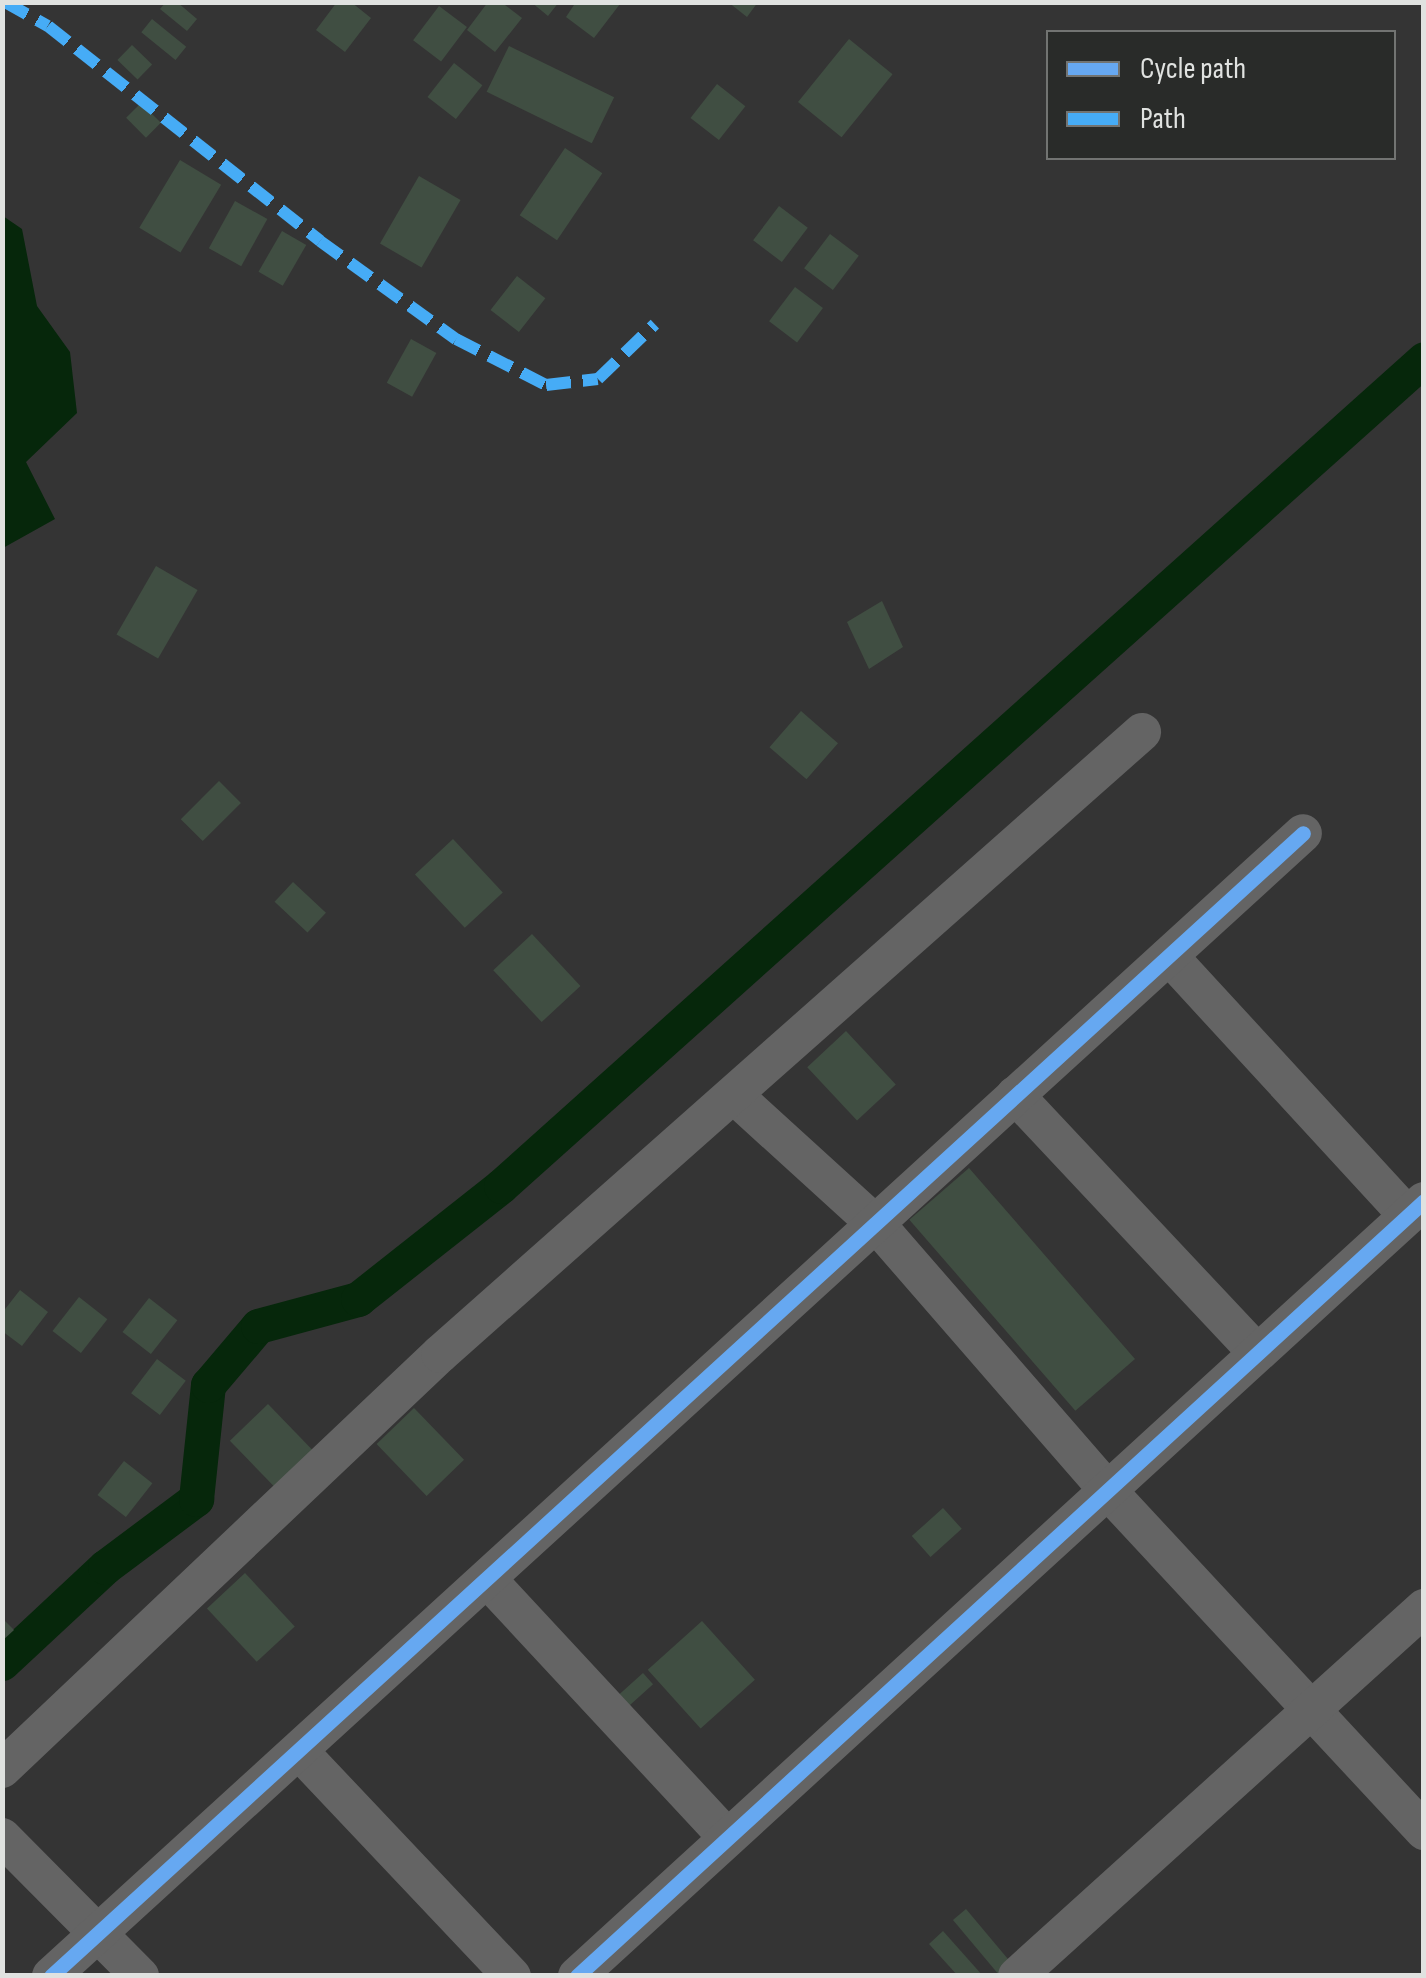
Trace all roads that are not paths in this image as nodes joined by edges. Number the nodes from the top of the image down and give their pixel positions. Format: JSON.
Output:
{"nodes":[{"id":1,"x":1142,"y":732,"type":"dead end"},
{"id":2,"x":1303,"y":833,"type":"dead end"},
{"id":3,"x":1170,"y":956,"type":"junction"},
{"id":4,"x":1015,"y":1095,"type":"junction"},
{"id":5,"x":736,"y":1098,"type":"junction"},
{"id":6,"x":1416,"y":1208,"type":"edge"},
{"id":7,"x":878,"y":1226,"type":"junction"},
{"id":8,"x":1256,"y":1352,"type":"junction"},
{"id":9,"x":1109,"y":1492,"type":"junction"},
{"id":10,"x":488,"y":1580,"type":"junction"},
{"id":11,"x":1424,"y":1608,"type":"edge"},
{"id":12,"x":1310,"y":1710,"type":"junction"},
{"id":13,"x":299,"y":1751,"type":"junction"},
{"id":14,"x":2,"y":1768,"type":"edge"},
{"id":15,"x":1424,"y":1831,"type":"edge"},
{"id":16,"x":2,"y":1837,"type":"edge"},
{"id":17,"x":728,"y":1838,"type":"junction"},
{"id":18,"x":100,"y":1932,"type":"junction"},
{"id":19,"x":52,"y":1976,"type":"edge"},
{"id":20,"x":140,"y":1976,"type":"edge"},
{"id":21,"x":512,"y":1976,"type":"edge"},
{"id":22,"x":577,"y":1976,"type":"edge"},
{"id":23,"x":1017,"y":1976,"type":"edge"}],
"edges":[{"from":1,"to":5,"type":"street"},
{"from":2,"to":3,"type":"street"},
{"from":3,"to":4,"type":"street"},
{"from":3,"to":6,"type":"street"},
{"from":4,"to":7,"type":"street"},
{"from":4,"to":8,"type":"street"},
{"from":5,"to":7,"type":"street"},
{"from":5,"to":14,"type":"street"},
{"from":6,"to":8,"type":"street"},
{"from":7,"to":9,"type":"street"},
{"from":7,"to":10,"type":"street"},
{"from":8,"to":9,"type":"street"},
{"from":9,"to":12,"type":"street"},
{"from":9,"to":17,"type":"street"},
{"from":10,"to":13,"type":"street"},
{"from":10,"to":17,"type":"street"},
{"from":11,"to":12,"type":"street"},
{"from":12,"to":15,"type":"street"},
{"from":12,"to":23,"type":"street"},
{"from":13,"to":18,"type":"street"},
{"from":13,"to":21,"type":"street"},
{"from":16,"to":18,"type":"street"},
{"from":17,"to":22,"type":"street"},
{"from":18,"to":19,"type":"street"},
{"from":18,"to":20,"type":"street"}]}
